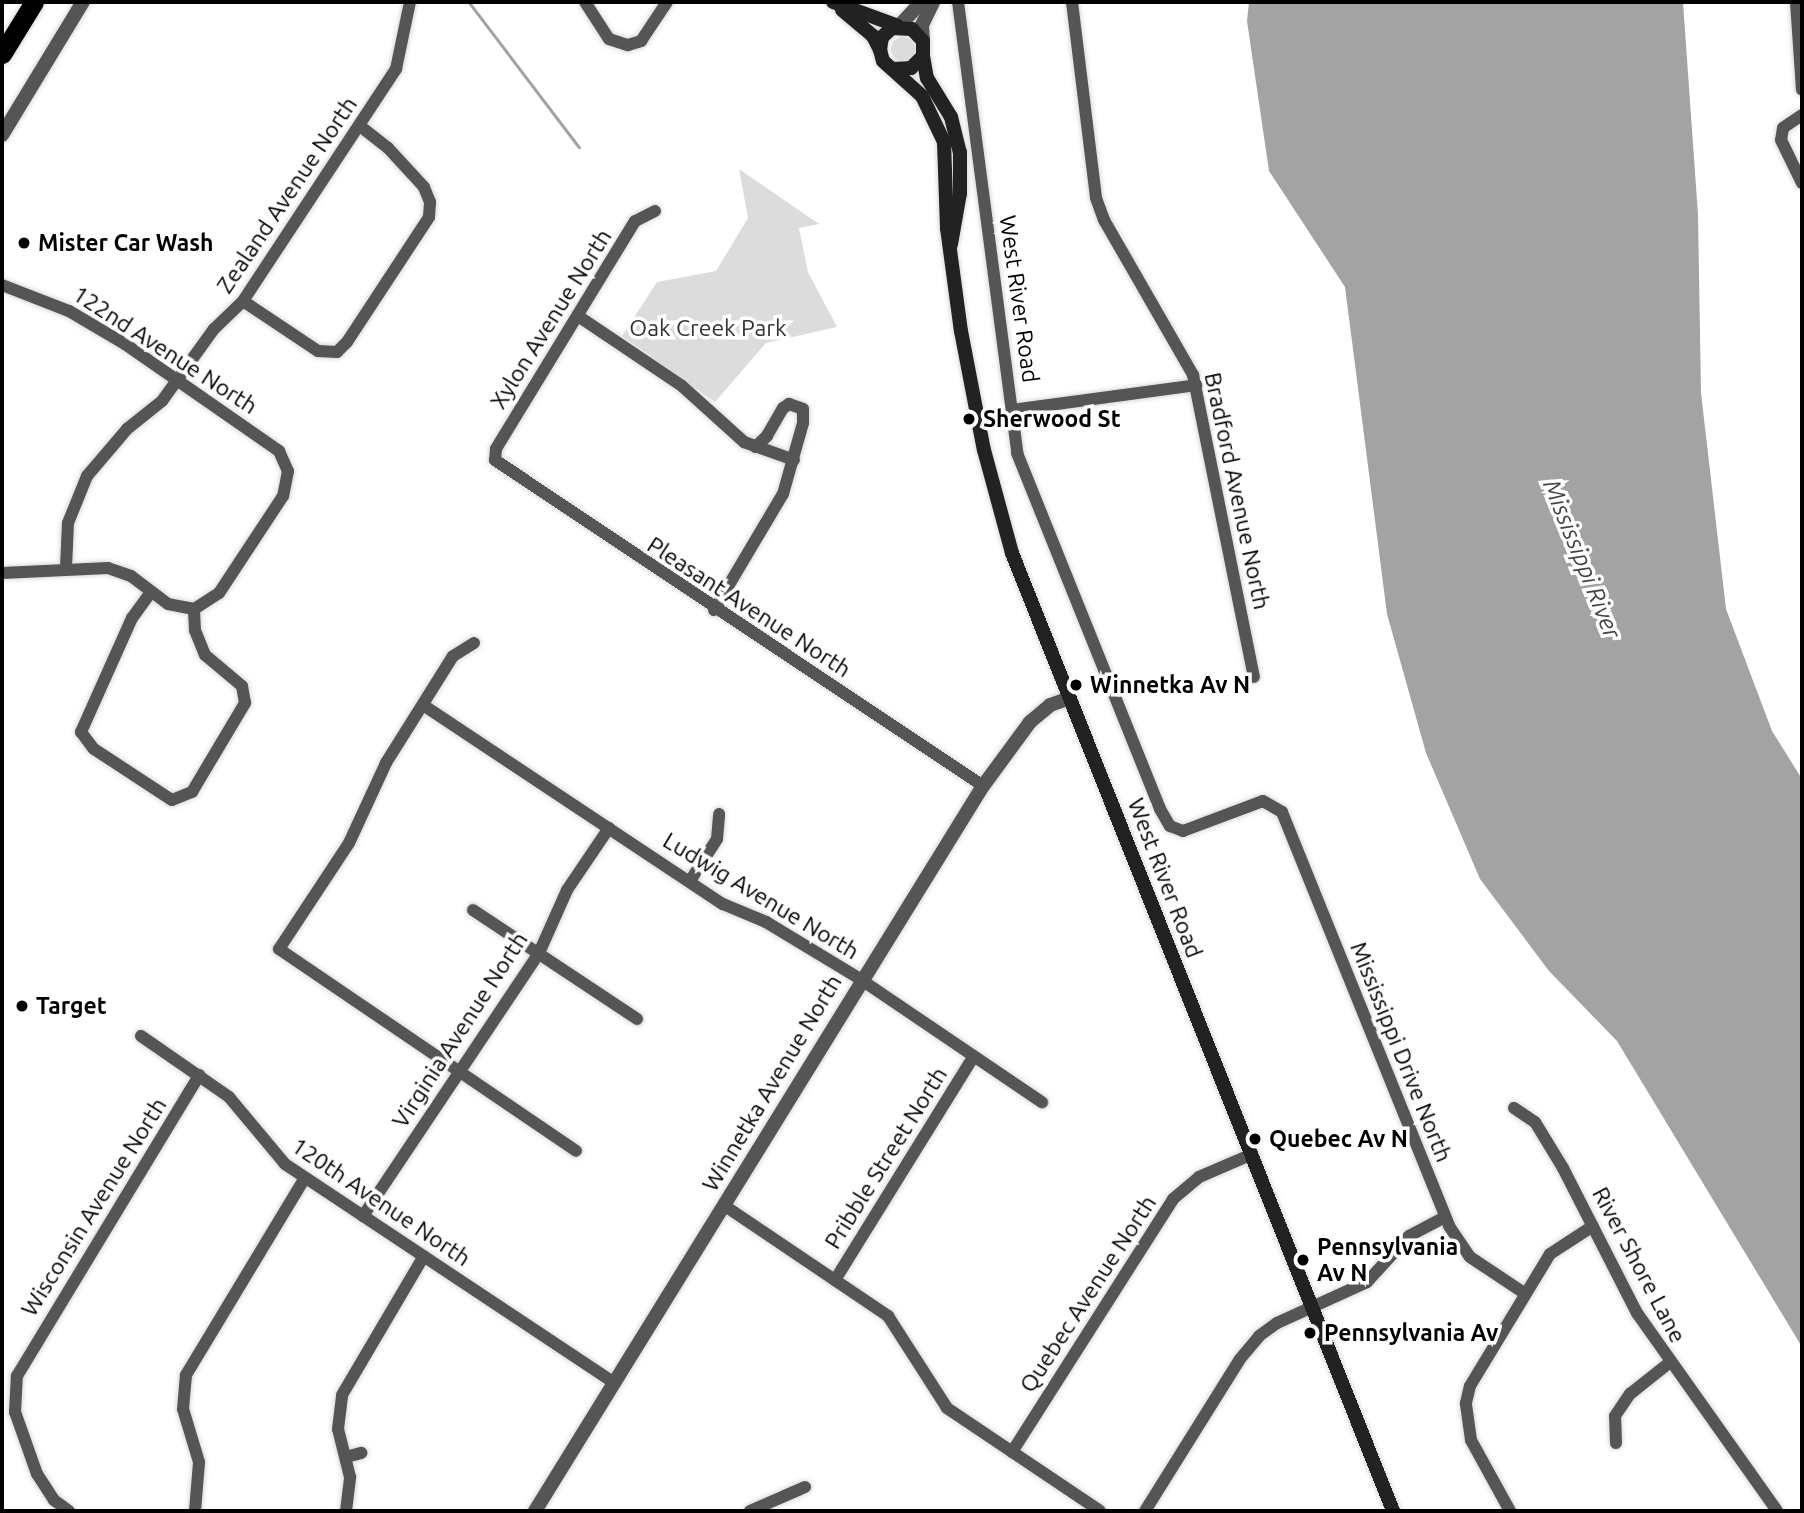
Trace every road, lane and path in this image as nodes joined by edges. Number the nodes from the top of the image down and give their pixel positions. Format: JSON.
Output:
{"nodes":[{"id":1,"x":34,"y":2,"type":"edge"},
{"id":2,"x":83,"y":2,"type":"edge"},
{"id":3,"x":410,"y":2,"type":"edge"},
{"id":4,"x":585,"y":2,"type":"edge"},
{"id":5,"x":667,"y":2,"type":"edge"},
{"id":6,"x":921,"y":2,"type":"edge"},
{"id":7,"x":933,"y":2,"type":"edge"},
{"id":8,"x":958,"y":2,"type":"edge"},
{"id":9,"x":1072,"y":2,"type":"edge"},
{"id":10,"x":1796,"y":2,"type":"edge"},
{"id":11,"x":834,"y":3,"type":"edge"},
{"id":12,"x":899,"y":26,"type":"junction"},
{"id":13,"x":923,"y":49,"type":"junction"},
{"id":14,"x":880,"y":50,"type":"junction"},
{"id":15,"x":2,"y":54,"type":"edge"},
{"id":16,"x":894,"y":69,"type":"junction"},
{"id":17,"x":1802,"y":90,"type":"edge"},
{"id":18,"x":1802,"y":115,"type":"edge"},
{"id":19,"x":360,"y":126,"type":"junction"},
{"id":20,"x":2,"y":135,"type":"edge"},
{"id":21,"x":1802,"y":183,"type":"edge"},
{"id":22,"x":655,"y":211,"type":"dead end"},
{"id":23,"x":951,"y":245,"type":"junction"},
{"id":24,"x":2,"y":285,"type":"edge"},
{"id":25,"x":243,"y":301,"type":"junction"},
{"id":26,"x":578,"y":316,"type":"junction"},
{"id":27,"x":178,"y":380,"type":"junction"},
{"id":28,"x":1196,"y":385,"type":"junction"},
{"id":29,"x":1012,"y":410,"type":"junction"},
{"id":30,"x":755,"y":447,"type":"junction"},
{"id":31,"x":495,"y":460,"type":"joint"},
{"id":32,"x":794,"y":460,"type":"junction"},
{"id":33,"x":66,"y":568,"type":"junction"},
{"id":34,"x":2,"y":573,"type":"edge"},
{"id":35,"x":151,"y":592,"type":"junction"},
{"id":36,"x":194,"y":609,"type":"junction"},
{"id":37,"x":714,"y":610,"type":"junction"},
{"id":38,"x":474,"y":643,"type":"dead end"},
{"id":39,"x":1254,"y":677,"type":"dead end"},
{"id":40,"x":1070,"y":698,"type":"junction"},
{"id":41,"x":423,"y":705,"type":"junction"},
{"id":42,"x":983,"y":786,"type":"junction"},
{"id":43,"x":1271,"y":802,"type":"joint"},
{"id":44,"x":719,"y":814,"type":"dead end"},
{"id":45,"x":609,"y":828,"type":"junction"},
{"id":46,"x":690,"y":881,"type":"junction"},
{"id":47,"x":473,"y":910,"type":"dead end"},
{"id":48,"x":539,"y":953,"type":"junction"},
{"id":49,"x":860,"y":979,"type":"junction"},
{"id":50,"x":637,"y":1019,"type":"dead end"},
{"id":51,"x":141,"y":1036,"type":"dead end"},
{"id":52,"x":973,"y":1057,"type":"junction"},
{"id":53,"x":458,"y":1072,"type":"junction"},
{"id":54,"x":199,"y":1075,"type":"junction"},
{"id":55,"x":1042,"y":1102,"type":"dead end"},
{"id":56,"x":1514,"y":1108,"type":"dead end"},
{"id":57,"x":576,"y":1151,"type":"dead end"},
{"id":58,"x":1250,"y":1155,"type":"junction"},
{"id":59,"x":305,"y":1178,"type":"junction"},
{"id":60,"x":725,"y":1206,"type":"junction"},
{"id":61,"x":363,"y":1216,"type":"junction"},
{"id":62,"x":1445,"y":1217,"type":"junction"},
{"id":63,"x":1593,"y":1226,"type":"junction"},
{"id":64,"x":424,"y":1256,"type":"junction"},
{"id":65,"x":835,"y":1280,"type":"junction"},
{"id":66,"x":1524,"y":1293,"type":"junction"},
{"id":67,"x":1311,"y":1308,"type":"junction"},
{"id":68,"x":1669,"y":1363,"type":"junction"},
{"id":69,"x":614,"y":1383,"type":"junction"},
{"id":70,"x":1616,"y":1443,"type":"dead end"},
{"id":71,"x":1012,"y":1452,"type":"junction"},
{"id":72,"x":360,"y":1453,"type":"dead end"},
{"id":73,"x":346,"y":1457,"type":"junction"},
{"id":74,"x":806,"y":1487,"type":"dead end"},
{"id":75,"x":69,"y":1511,"type":"edge"},
{"id":76,"x":195,"y":1511,"type":"edge"},
{"id":77,"x":346,"y":1511,"type":"edge"},
{"id":78,"x":535,"y":1511,"type":"edge"},
{"id":79,"x":750,"y":1511,"type":"edge"},
{"id":80,"x":1100,"y":1511,"type":"edge"},
{"id":81,"x":1145,"y":1511,"type":"edge"},
{"id":82,"x":1393,"y":1511,"type":"edge"},
{"id":83,"x":1510,"y":1511,"type":"edge"},
{"id":84,"x":1777,"y":1511,"type":"edge"}],
"edges":[{"from":1,"to":15,"type":"highway"},
{"from":2,"to":20,"type":"street"},
{"from":3,"to":19,"type":"street","name":"Zealand Avenue North"},
{"from":4,"to":5,"type":"street"},
{"from":6,"to":12,"type":"street"},
{"from":7,"to":13,"type":"street","name":"West River Road"},
{"from":8,"to":29,"type":"street","name":"West River Road"},
{"from":9,"to":28,"type":"street","name":"Bradford Avenue North"},
{"from":10,"to":17,"type":"street"},
{"from":11,"to":12,"type":"main road"},
{"from":11,"to":14,"type":"main road"},
{"from":12,"to":13,"type":"main road"},
{"from":12,"to":14,"type":"main road"},
{"from":13,"to":16,"type":"main road"},
{"from":13,"to":23,"type":"main road","name":"West River Road"},
{"from":14,"to":16,"type":"main road"},
{"from":16,"to":23,"type":"main road","name":"West River Road"},
{"from":18,"to":21,"type":"street"},
{"from":19,"to":25,"type":"street","name":"Zealand Avenue North"},
{"from":19,"to":25,"type":"street"},
{"from":22,"to":26,"type":"street","name":"Xylon Avenue North"},
{"from":23,"to":40,"type":"main road","name":"West River Road"},
{"from":24,"to":27,"type":"street","name":"122nd Avenue North"},
{"from":25,"to":27,"type":"street","name":"Zealand Avenue North"},
{"from":26,"to":30,"type":"street"},
{"from":26,"to":31,"type":"street","name":"Xylon Avenue North"},
{"from":27,"to":33,"type":"street","name":"Zealand Avenue North"},
{"from":27,"to":36,"type":"street","name":"122nd Avenue North"},
{"from":28,"to":29,"type":"street"},
{"from":28,"to":39,"type":"street","name":"Bradford Avenue North"},
{"from":29,"to":43,"type":"street","name":"West River Road"},
{"from":30,"to":32,"type":"street"},
{"from":30,"to":32,"type":"street"},
{"from":31,"to":37,"type":"street","name":"Pleasant Avenue North"},
{"from":32,"to":37,"type":"street"},
{"from":33,"to":34,"type":"street"},
{"from":33,"to":35,"type":"street"},
{"from":35,"to":36,"type":"street"},
{"from":35,"to":36,"type":"street"},
{"from":37,"to":42,"type":"street","name":"Pleasant Avenue North"},
{"from":38,"to":41,"type":"street"},
{"from":40,"to":42,"type":"street","name":"Winnetka Avenue North"},
{"from":40,"to":58,"type":"main road","name":"West River Road"},
{"from":41,"to":45,"type":"street","name":"Ludwig Avenue North"},
{"from":41,"to":53,"type":"street"},
{"from":42,"to":49,"type":"street","name":"Winnetka Avenue North"},
{"from":43,"to":62,"type":"street","name":"Mississippi Drive North"},
{"from":44,"to":46,"type":"street"},
{"from":45,"to":46,"type":"street","name":"Ludwig Avenue North"},
{"from":45,"to":48,"type":"street","name":"Virginia Avenue North"},
{"from":46,"to":49,"type":"street","name":"Ludwig Avenue North"},
{"from":47,"to":48,"type":"street"},
{"from":48,"to":50,"type":"street"},
{"from":48,"to":53,"type":"street","name":"Virginia Avenue North"},
{"from":49,"to":52,"type":"street","name":"Ludwig Avenue North"},
{"from":49,"to":60,"type":"street","name":"Winnetka Avenue North"},
{"from":51,"to":54,"type":"street","name":"120th Avenue North"},
{"from":52,"to":55,"type":"street","name":"Ludwig Avenue North"},
{"from":52,"to":65,"type":"street","name":"Pribble Street North"},
{"from":53,"to":57,"type":"street"},
{"from":53,"to":61,"type":"street","name":"Virginia Avenue North"},
{"from":54,"to":59,"type":"street","name":"120th Avenue North"},
{"from":54,"to":75,"type":"street","name":"Wisconsin Avenue North"},
{"from":56,"to":63,"type":"street","name":"River Shore Lane"},
{"from":58,"to":67,"type":"main road","name":"West River Road"},
{"from":58,"to":71,"type":"street","name":"Quebec Avenue North"},
{"from":59,"to":61,"type":"street","name":"120th Avenue North"},
{"from":59,"to":76,"type":"street"},
{"from":60,"to":65,"type":"street"},
{"from":60,"to":69,"type":"street","name":"Winnetka Avenue North"},
{"from":61,"to":64,"type":"street","name":"120th Avenue North"},
{"from":62,"to":66,"type":"street","name":"Mississippi Drive North"},
{"from":62,"to":67,"type":"street"},
{"from":63,"to":66,"type":"street"},
{"from":63,"to":68,"type":"street","name":"River Shore Lane"},
{"from":64,"to":69,"type":"street","name":"120th Avenue North"},
{"from":64,"to":73,"type":"street"},
{"from":65,"to":71,"type":"street"},
{"from":66,"to":83,"type":"street"},
{"from":67,"to":81,"type":"street"},
{"from":67,"to":82,"type":"main road","name":"West River Road"},
{"from":68,"to":70,"type":"street"},
{"from":68,"to":84,"type":"street","name":"River Shore Lane"},
{"from":69,"to":78,"type":"street","name":"Winnetka Avenue North"},
{"from":71,"to":80,"type":"street"},
{"from":72,"to":73,"type":"street"},
{"from":73,"to":77,"type":"street"},
{"from":74,"to":79,"type":"street"}]}
